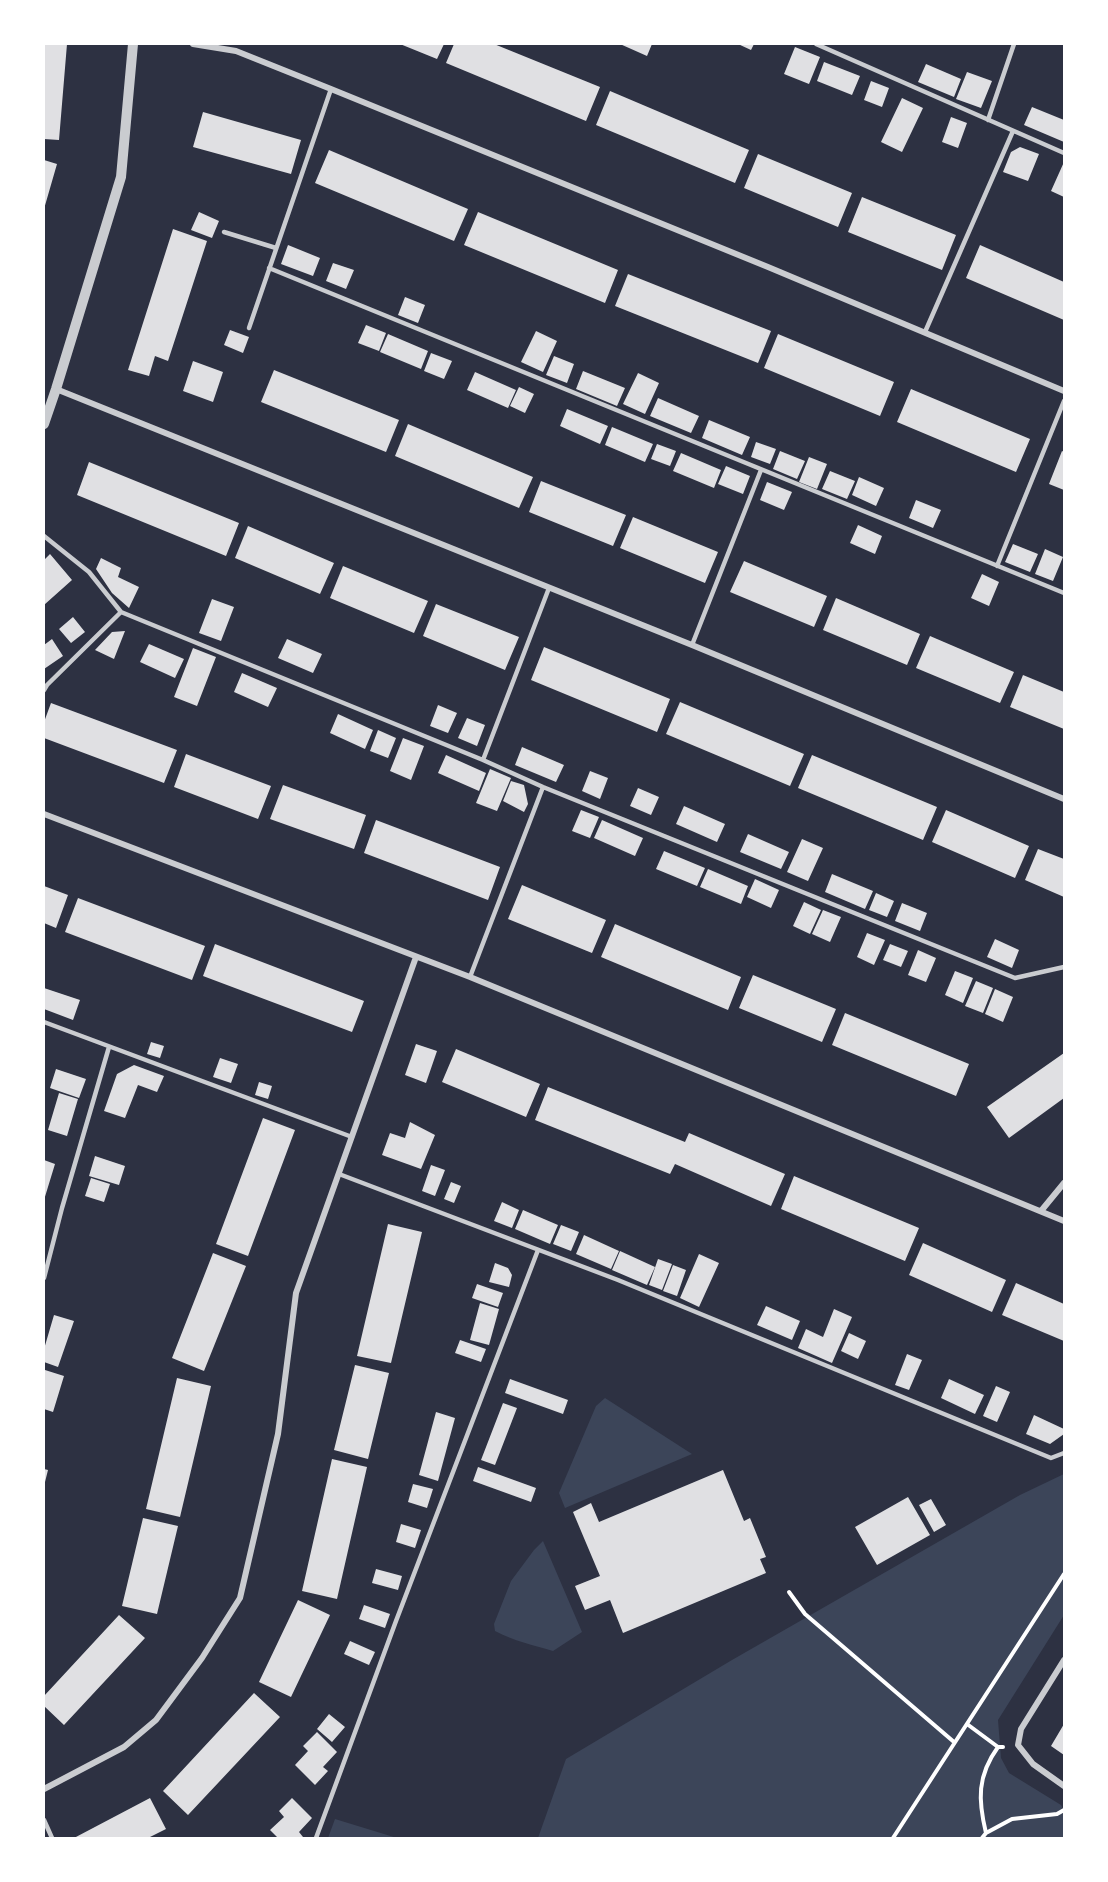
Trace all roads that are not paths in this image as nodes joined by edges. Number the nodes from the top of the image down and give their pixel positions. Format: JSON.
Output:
{"nodes":[{"id":1,"x":133,"y":44,"type":"edge"},
{"id":2,"x":193,"y":44,"type":"edge"},
{"id":3,"x":816,"y":44,"type":"edge"},
{"id":4,"x":1014,"y":44,"type":"edge"},
{"id":5,"x":331,"y":89,"type":"junction"},
{"id":6,"x":988,"y":120,"type":"junction"},
{"id":7,"x":1012,"y":130,"type":"junction"},
{"id":8,"x":1065,"y":153,"type":"edge"},
{"id":9,"x":224,"y":232,"type":"dead end"},
{"id":10,"x":276,"y":248,"type":"junction"},
{"id":11,"x":269,"y":268,"type":"junction"},
{"id":12,"x":249,"y":327,"type":"dead end"},
{"id":13,"x":925,"y":332,"type":"junction"},
{"id":14,"x":56,"y":389,"type":"junction"},
{"id":15,"x":1065,"y":392,"type":"edge"},
{"id":16,"x":1065,"y":401,"type":"edge"},
{"id":17,"x":44,"y":424,"type":"edge"},
{"id":18,"x":761,"y":470,"type":"junction"},
{"id":19,"x":44,"y":536,"type":"edge"},
{"id":20,"x":997,"y":566,"type":"junction"},
{"id":21,"x":549,"y":588,"type":"junction"},
{"id":22,"x":1065,"y":593,"type":"edge"},
{"id":23,"x":121,"y":612,"type":"junction"},
{"id":24,"x":692,"y":645,"type":"junction"},
{"id":25,"x":44,"y":690,"type":"edge"},
{"id":26,"x":483,"y":760,"type":"junction"},
{"id":27,"x":543,"y":788,"type":"junction"},
{"id":28,"x":1065,"y":799,"type":"edge"},
{"id":29,"x":44,"y":814,"type":"edge"},
{"id":30,"x":416,"y":957,"type":"junction"},
{"id":31,"x":1065,"y":967,"type":"edge"},
{"id":32,"x":470,"y":977,"type":"junction"},
{"id":33,"x":44,"y":1022,"type":"edge"},
{"id":34,"x":109,"y":1047,"type":"junction"},
{"id":35,"x":352,"y":1137,"type":"junction"},
{"id":36,"x":339,"y":1174,"type":"junction"},
{"id":37,"x":1065,"y":1184,"type":"edge"},
{"id":38,"x":1041,"y":1211,"type":"junction"},
{"id":39,"x":1065,"y":1221,"type":"edge"},
{"id":40,"x":538,"y":1251,"type":"junction"},
{"id":41,"x":44,"y":1278,"type":"edge"},
{"id":42,"x":1065,"y":1453,"type":"edge"},
{"id":43,"x":1065,"y":1660,"type":"edge"},
{"id":44,"x":1065,"y":1786,"type":"edge"},
{"id":45,"x":44,"y":1789,"type":"edge"},
{"id":46,"x":44,"y":1820,"type":"edge"},
{"id":47,"x":52,"y":1839,"type":"edge"},
{"id":48,"x":316,"y":1839,"type":"edge"}],
"edges":[{"from":1,"to":14,"type":"street"},
{"from":2,"to":5,"type":"street"},
{"from":3,"to":6,"type":"lane"},
{"from":4,"to":6,"type":"lane"},
{"from":5,"to":10,"type":"lane"},
{"from":5,"to":13,"type":"street"},
{"from":6,"to":7,"type":"lane"},
{"from":7,"to":8,"type":"lane"},
{"from":7,"to":13,"type":"lane"},
{"from":9,"to":10,"type":"lane"},
{"from":10,"to":11,"type":"lane"},
{"from":11,"to":12,"type":"lane"},
{"from":11,"to":18,"type":"lane"},
{"from":13,"to":15,"type":"street"},
{"from":14,"to":17,"type":"street"},
{"from":14,"to":21,"type":"street"},
{"from":16,"to":20,"type":"lane"},
{"from":18,"to":20,"type":"lane"},
{"from":18,"to":24,"type":"lane"},
{"from":19,"to":23,"type":"lane"},
{"from":20,"to":22,"type":"lane"},
{"from":21,"to":24,"type":"street"},
{"from":21,"to":26,"type":"lane"},
{"from":23,"to":25,"type":"lane"},
{"from":23,"to":26,"type":"lane"},
{"from":24,"to":28,"type":"street"},
{"from":26,"to":27,"type":"lane"},
{"from":27,"to":31,"type":"lane"},
{"from":27,"to":32,"type":"lane"},
{"from":29,"to":30,"type":"street"},
{"from":30,"to":32,"type":"street"},
{"from":30,"to":35,"type":"street"},
{"from":32,"to":38,"type":"street"},
{"from":33,"to":34,"type":"lane"},
{"from":34,"to":35,"type":"lane"},
{"from":34,"to":41,"type":"lane"},
{"from":35,"to":36,"type":"street"},
{"from":36,"to":40,"type":"lane"},
{"from":36,"to":45,"type":"street"},
{"from":37,"to":38,"type":"street"},
{"from":38,"to":39,"type":"street"},
{"from":40,"to":42,"type":"lane"},
{"from":40,"to":48,"type":"lane"},
{"from":43,"to":44,"type":"street"},
{"from":46,"to":47,"type":"lane"}]}
